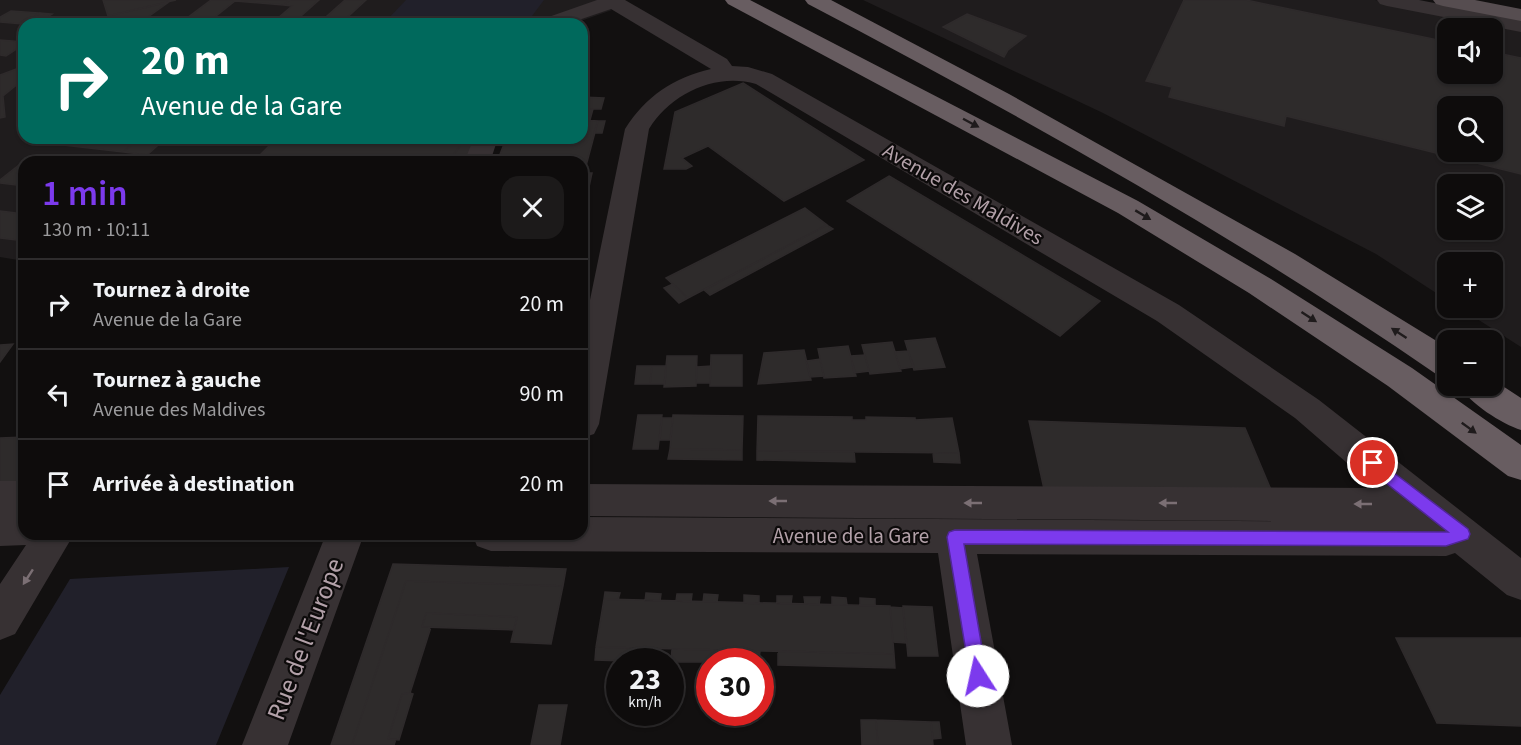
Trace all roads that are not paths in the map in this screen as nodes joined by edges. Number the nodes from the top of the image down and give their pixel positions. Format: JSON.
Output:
{"nodes":[{"id":1,"x":711,"y":0,"type":"edge"},
{"id":2,"x":735,"y":0,"type":"edge"},
{"id":3,"x":781,"y":0,"type":"edge"},
{"id":4,"x":815,"y":0,"type":"edge"},
{"id":5,"x":1388,"y":0,"type":"edge"},
{"id":6,"x":1443,"y":0,"type":"edge"},
{"id":7,"x":613,"y":1,"type":"edge"},
{"id":8,"x":1521,"y":15,"type":"edge"},
{"id":9,"x":564,"y":18,"type":"edge"},
{"id":10,"x":1521,"y":26,"type":"edge"},
{"id":11,"x":725,"y":72,"type":"junction"},
{"id":12,"x":919,"y":96,"type":"junction"},
{"id":13,"x":1227,"y":227,"type":"junction"},
{"id":14,"x":1437,"y":358,"type":"edge"},
{"id":15,"x":588,"y":392,"type":"edge"},
{"id":16,"x":1492,"y":396,"type":"edge"},
{"id":17,"x":1521,"y":416,"type":"edge"},
{"id":18,"x":1521,"y":465,"type":"edge"},
{"id":19,"x":0,"y":497,"type":"edge"},
{"id":20,"x":18,"y":497,"type":"edge"},
{"id":21,"x":588,"y":500,"type":"edge"},
{"id":22,"x":1422,"y":504,"type":"junction"},
{"id":23,"x":0,"y":529,"type":"edge"},
{"id":24,"x":18,"y":529,"type":"edge"},
{"id":25,"x":1462,"y":534,"type":"junction"},
{"id":26,"x":588,"y":535,"type":"edge"},
{"id":27,"x":955,"y":537,"type":"junction"},
{"id":28,"x":52,"y":540,"type":"edge"},
{"id":29,"x":343,"y":540,"type":"edge"},
{"id":30,"x":1521,"y":582,"type":"edge"},
{"id":31,"x":0,"y":620,"type":"edge"},
{"id":32,"x":265,"y":745,"type":"edge"},
{"id":33,"x":989,"y":745,"type":"edge"}],
"edges":[{"from":1,"to":12,"type":"highway"},
{"from":2,"to":12,"type":"highway"},
{"from":3,"to":13,"type":"highway"},
{"from":4,"to":13,"type":"highway"},
{"from":5,"to":10,"type":"street"},
{"from":6,"to":8,"type":"main road"},
{"from":7,"to":9,"type":"street"},
{"from":7,"to":11,"type":"street"},
{"from":11,"to":15,"type":"street","name":"Avenue des Maldives"},
{"from":11,"to":22,"type":"street","name":"Avenue des Maldives"},
{"from":12,"to":18,"type":"highway","one_way":true},
{"from":14,"to":13,"type":"highway","one_way":true},
{"from":16,"to":17,"type":"highway"},
{"from":19,"to":20,"type":"street"},
{"from":22,"to":21,"type":"street","one_way":true},
{"from":22,"to":25,"type":"street","name":"Avenue des Maldives"},
{"from":23,"to":24,"type":"street"},
{"from":25,"to":27,"type":"street","name":"Avenue de la Gare"},
{"from":25,"to":30,"type":"street","name":"Avenue des Maldives"},
{"from":26,"to":27,"type":"street","name":"Avenue de la Gare"},
{"from":27,"to":33,"type":"street"},
{"from":28,"to":31,"type":"street","one_way":true},
{"from":29,"to":32,"type":"street","name":"Rue de l'Europe"}]}
